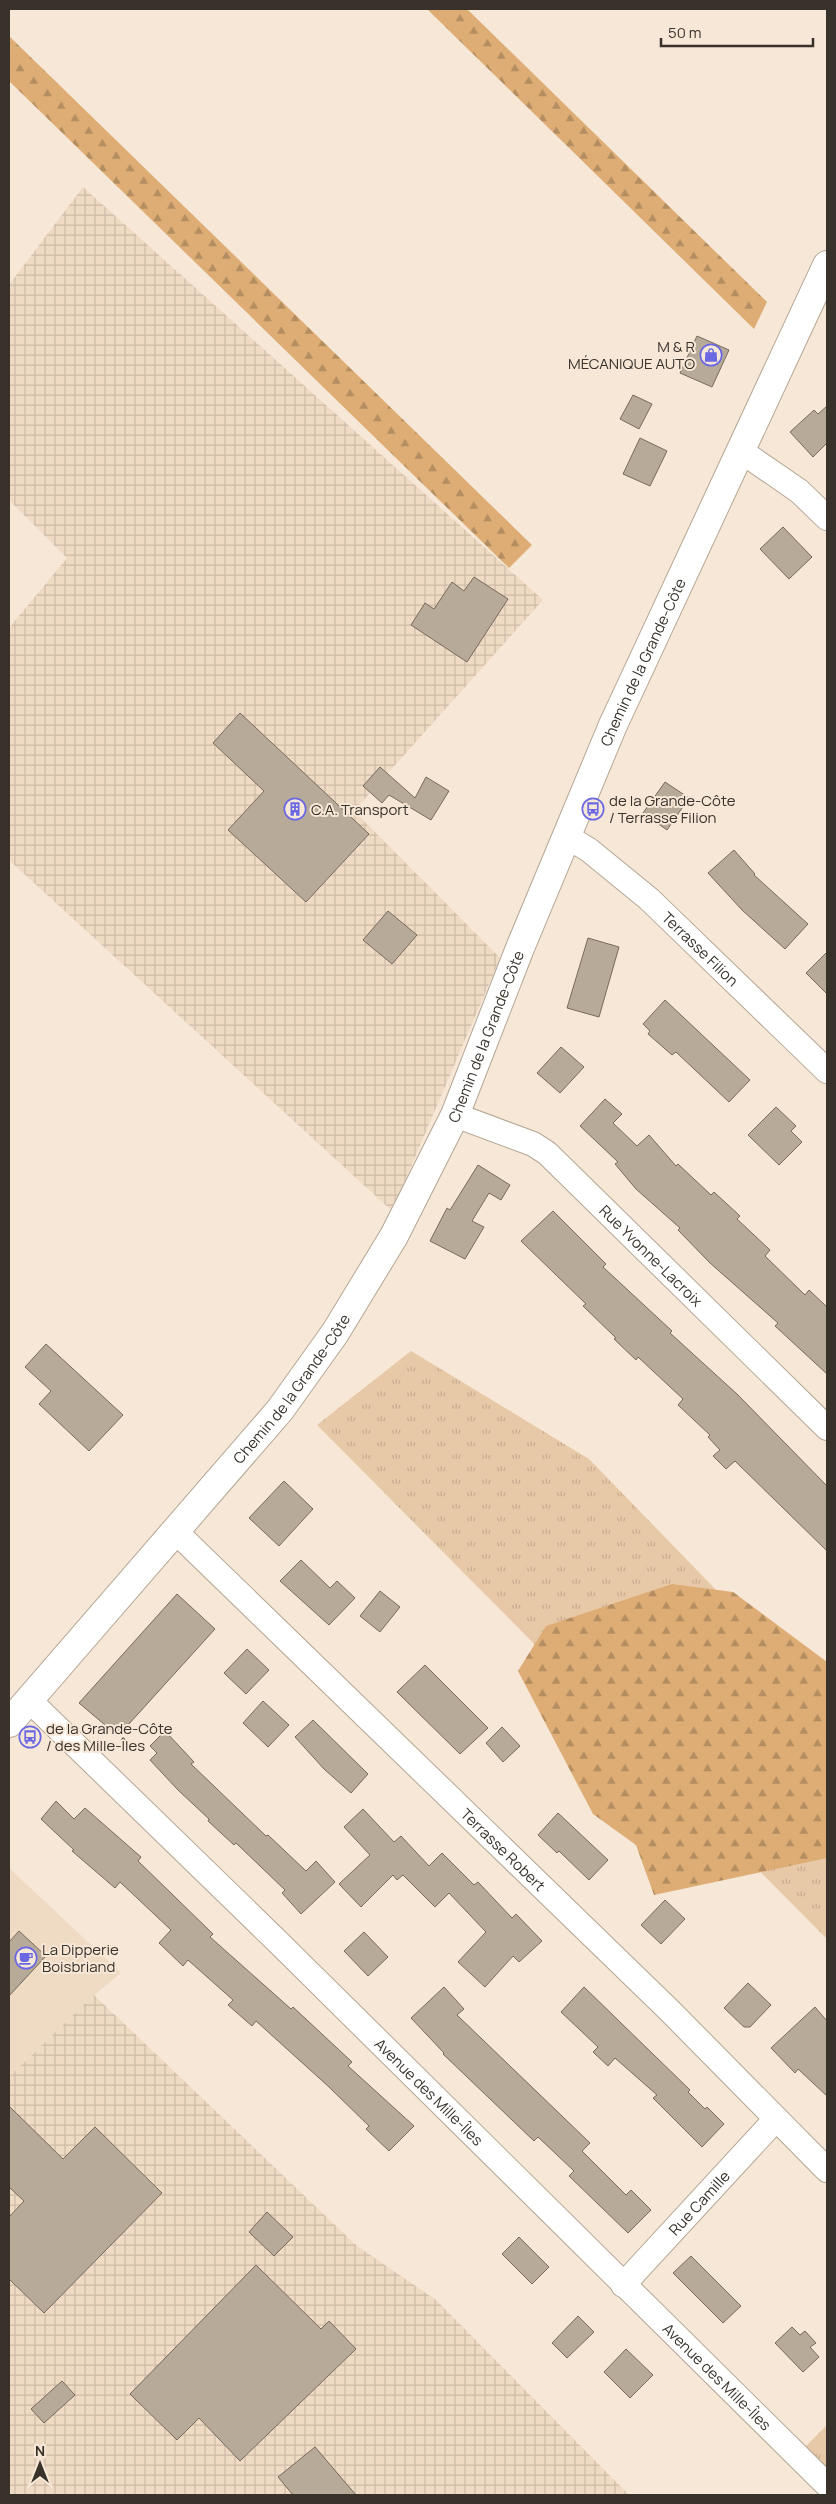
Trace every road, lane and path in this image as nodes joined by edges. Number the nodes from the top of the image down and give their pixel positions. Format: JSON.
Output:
{"nodes":[{"id":1,"x":826,"y":272,"type":"edge"},
{"id":2,"x":741,"y":451,"type":"junction"},
{"id":3,"x":827,"y":518,"type":"edge"},
{"id":4,"x":566,"y":836,"type":"junction"},
{"id":5,"x":827,"y":1070,"type":"edge"},
{"id":6,"x":455,"y":1115,"type":"junction"},
{"id":7,"x":827,"y":1428,"type":"edge"},
{"id":8,"x":176,"y":1532,"type":"junction"},
{"id":9,"x":29,"y":1700,"type":"junction"},
{"id":10,"x":9,"y":1723,"type":"edge"},
{"id":11,"x":776,"y":2119,"type":"junction"},
{"id":12,"x":827,"y":2170,"type":"edge"},
{"id":13,"x":624,"y":2285,"type":"junction"},
{"id":14,"x":827,"y":2485,"type":"edge"}],
"edges":[{"from":1,"to":2,"type":"main road","name":"Chemin de la Grande-Côte"},
{"from":2,"to":3,"type":"street"},
{"from":2,"to":4,"type":"main road","name":"Chemin de la Grande-Côte"},
{"from":4,"to":5,"type":"street","name":"Terrasse Filion"},
{"from":4,"to":6,"type":"main road","name":"Chemin de la Grande-Côte"},
{"from":6,"to":7,"type":"street","name":"Rue Yvonne-Lacroix"},
{"from":6,"to":8,"type":"main road","name":"Chemin de la Grande-Côte"},
{"from":8,"to":9,"type":"main road","name":"Chemin de la Grande-Côte"},
{"from":8,"to":11,"type":"street","name":"Terrasse Robert"},
{"from":9,"to":10,"type":"main road","name":"Chemin de la Grande-Côte"},
{"from":9,"to":13,"type":"street","name":"Avenue des Mille-Îles"},
{"from":11,"to":12,"type":"street","name":"Terrasse Robert"},
{"from":11,"to":13,"type":"street","name":"Rue Camille"},
{"from":13,"to":14,"type":"street","name":"Avenue des Mille-Îles"}]}
